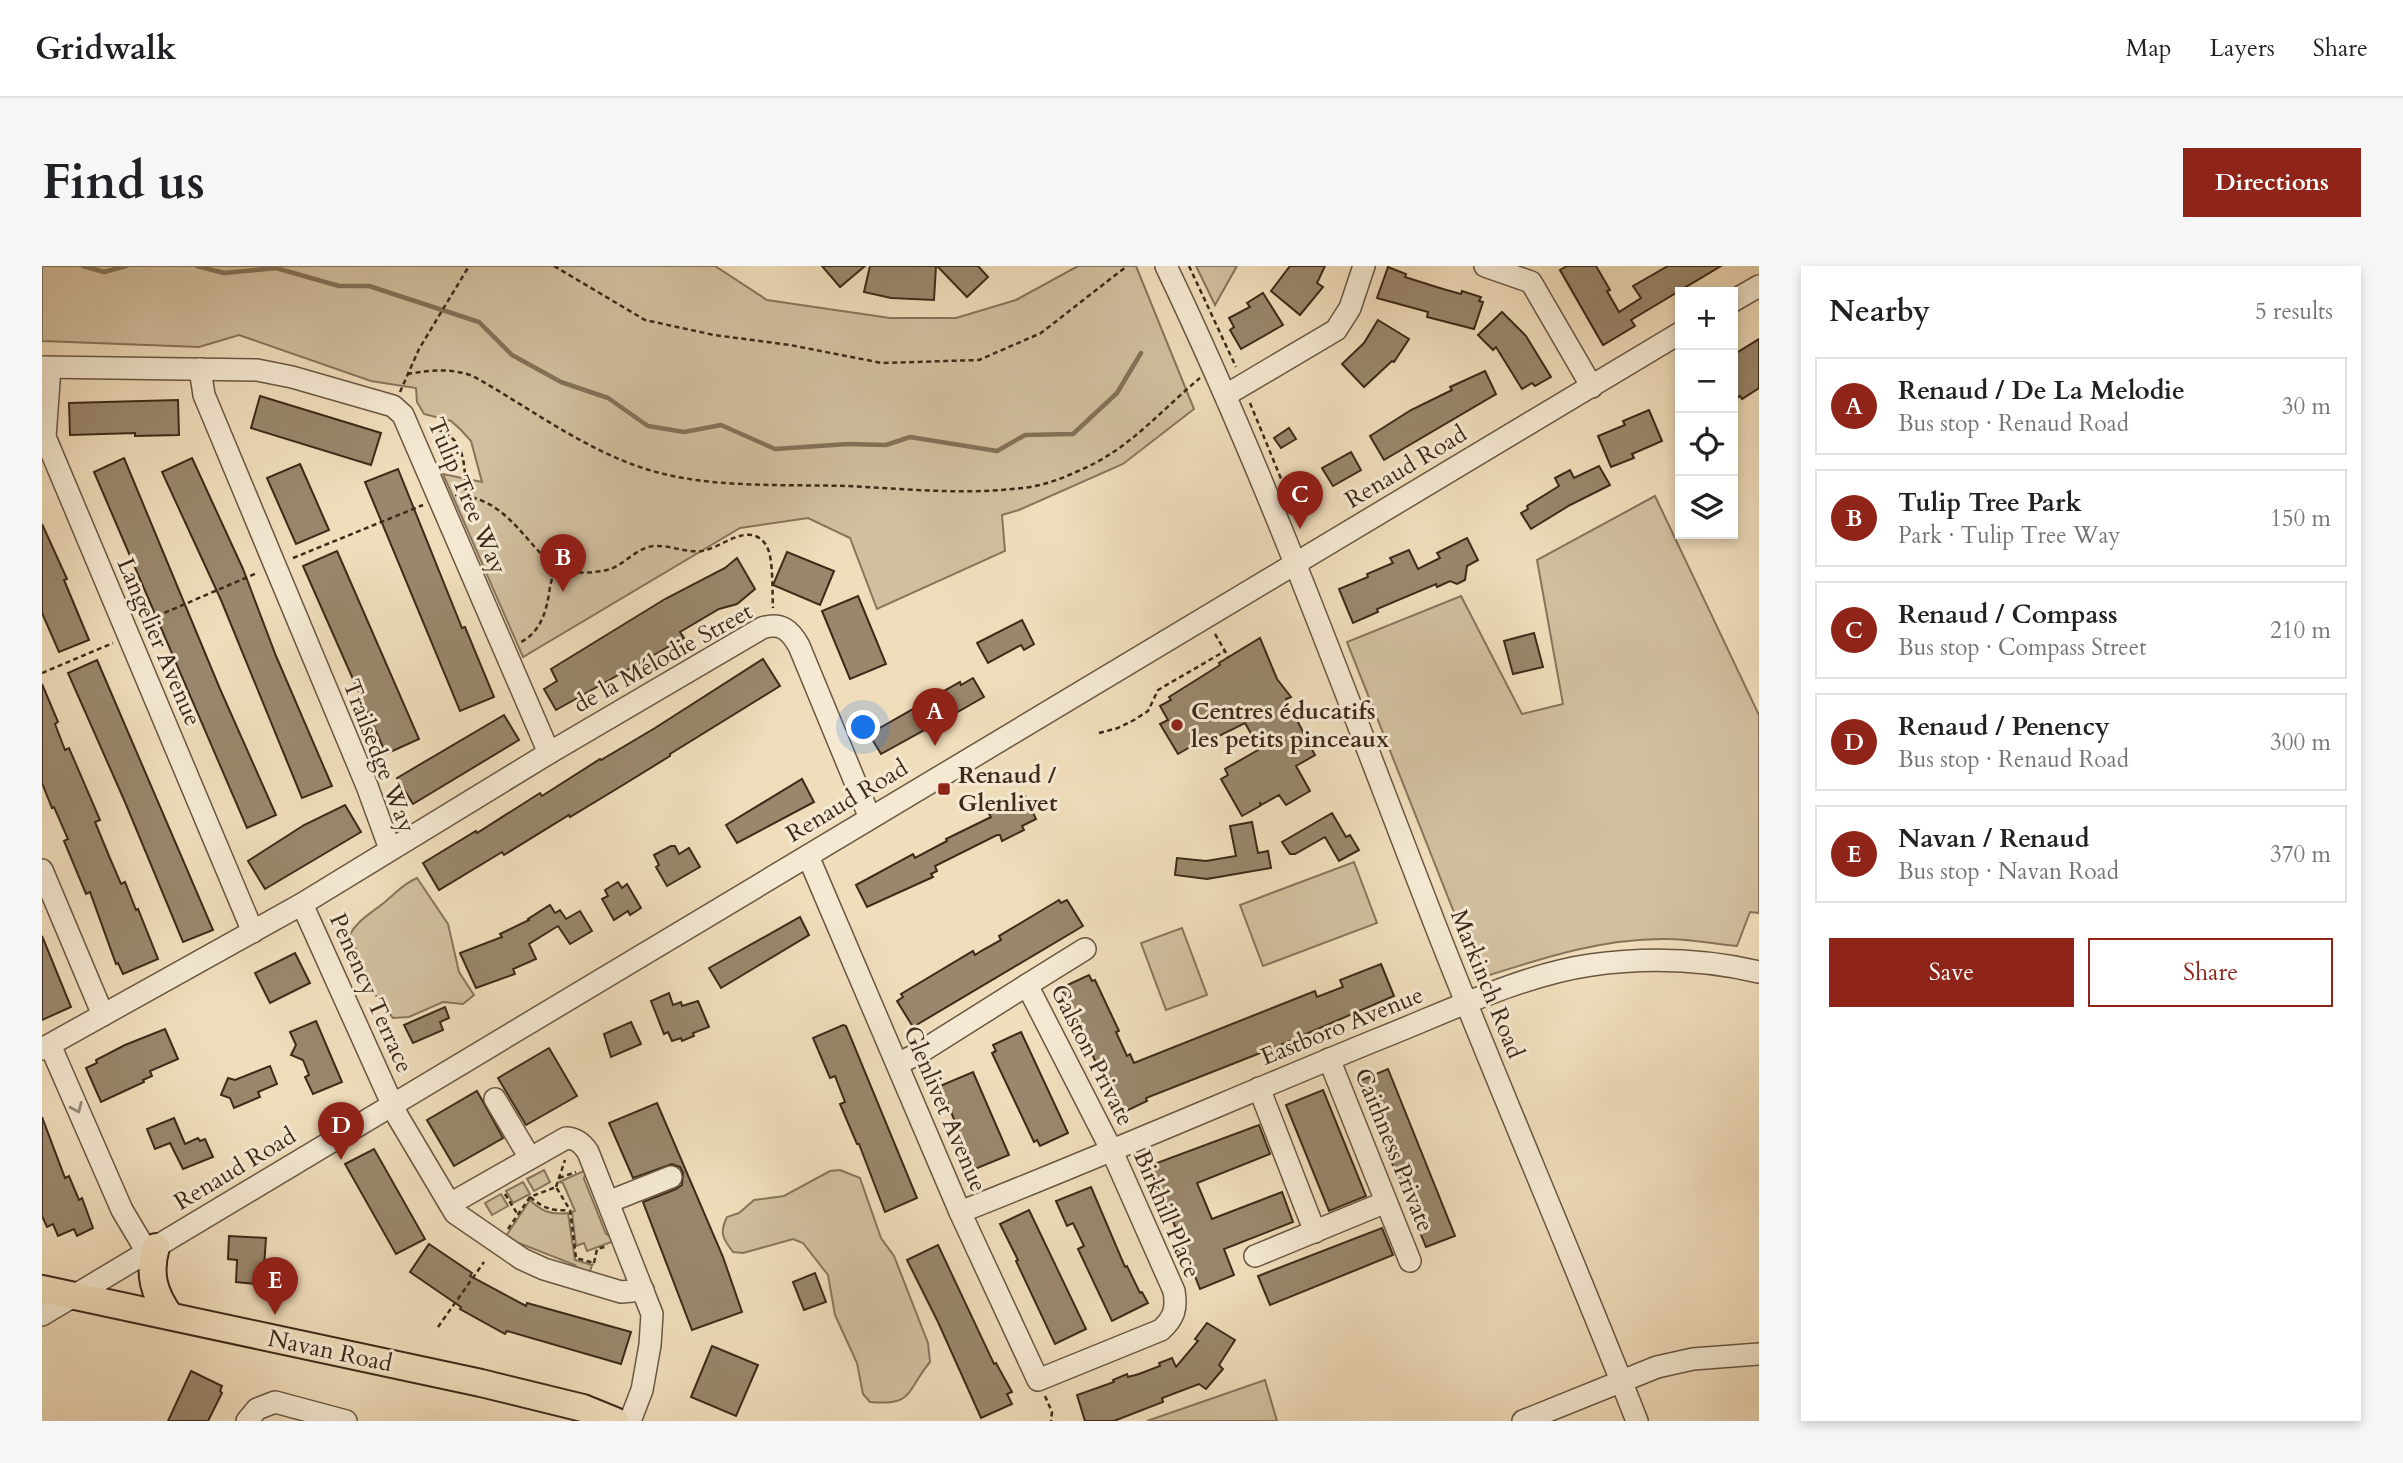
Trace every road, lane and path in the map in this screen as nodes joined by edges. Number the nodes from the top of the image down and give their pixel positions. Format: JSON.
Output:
{"nodes":[{"id":1,"x":469,"y":266,"type":"edge"},
{"id":2,"x":554,"y":266,"type":"edge"},
{"id":3,"x":1126,"y":266,"type":"edge"},
{"id":4,"x":1166,"y":266,"type":"edge"},
{"id":5,"x":1364,"y":266,"type":"edge"},
{"id":6,"x":1485,"y":266,"type":"edge"},
{"id":7,"x":1528,"y":272,"type":"edge"},
{"id":8,"x":1759,"y":286,"type":"edge"},
{"id":9,"x":1738,"y":299,"type":"edge"},
{"id":10,"x":1675,"y":336,"type":"edge"},
{"id":11,"x":46,"y":368,"type":"edge"},
{"id":12,"x":200,"y":369,"type":"junction"},
{"id":13,"x":1214,"y":369,"type":"junction"},
{"id":14,"x":407,"y":374,"type":"junction"},
{"id":15,"x":1592,"y":387,"type":"junction"},
{"id":16,"x":1226,"y":395,"type":"junction"},
{"id":17,"x":393,"y":406,"type":"junction"},
{"id":18,"x":410,"y":430,"type":"junction"},
{"id":19,"x":466,"y":495,"type":"junction"},
{"id":20,"x":439,"y":499,"type":"junction"},
{"id":21,"x":1294,"y":564,"type":"junction"},
{"id":22,"x":275,"y":566,"type":"junction"},
{"id":23,"x":553,"y":573,"type":"junction"},
{"id":24,"x":773,"y":610,"type":"dead end"},
{"id":25,"x":1213,"y":631,"type":"dead end"},
{"id":26,"x":127,"y":633,"type":"junction"},
{"id":27,"x":1225,"y":651,"type":"junction"},
{"id":28,"x":506,"y":652,"type":"junction"},
{"id":29,"x":1229,"y":658,"type":"dead end"},
{"id":30,"x":42,"y":673,"type":"edge"},
{"id":31,"x":1099,"y":733,"type":"dead end"},
{"id":32,"x":548,"y":753,"type":"junction"},
{"id":33,"x":870,"y":818,"type":"junction"},
{"id":34,"x":390,"y":849,"type":"junction"},
{"id":35,"x":808,"y":856,"type":"junction"},
{"id":36,"x":42,"y":870,"type":"edge"},
{"id":37,"x":302,"y":904,"type":"junction"},
{"id":38,"x":253,"y":932,"type":"junction"},
{"id":39,"x":1085,"y":949,"type":"dead end"},
{"id":40,"x":1759,"y":972,"type":"edge"},
{"id":41,"x":1027,"y":985,"type":"junction"},
{"id":42,"x":1466,"y":1004,"type":"junction"},
{"id":43,"x":103,"y":1015,"type":"junction"},
{"id":44,"x":46,"y":1047,"type":"edge"},
{"id":45,"x":1329,"y":1059,"type":"junction"},
{"id":46,"x":898,"y":1064,"type":"junction"},
{"id":47,"x":1259,"y":1088,"type":"junction"},
{"id":48,"x":495,"y":1099,"type":"dead end"},
{"id":49,"x":392,"y":1104,"type":"junction"},
{"id":50,"x":1111,"y":1149,"type":"junction"},
{"id":51,"x":530,"y":1158,"type":"junction"},
{"id":52,"x":566,"y":1158,"type":"dead end"},
{"id":53,"x":577,"y":1171,"type":"dead end"},
{"id":54,"x":671,"y":1177,"type":"dead end"},
{"id":55,"x":559,"y":1178,"type":"junction"},
{"id":56,"x":556,"y":1187,"type":"junction"},
{"id":57,"x":505,"y":1195,"type":"dead end"},
{"id":58,"x":530,"y":1197,"type":"junction"},
{"id":59,"x":608,"y":1202,"type":"junction"},
{"id":60,"x":1386,"y":1202,"type":"junction"},
{"id":61,"x":450,"y":1205,"type":"junction"},
{"id":62,"x":570,"y":1210,"type":"junction"},
{"id":63,"x":960,"y":1212,"type":"junction"},
{"id":64,"x":518,"y":1215,"type":"junction"},
{"id":65,"x":1315,"y":1231,"type":"junction"},
{"id":66,"x":502,"y":1238,"type":"dead end"},
{"id":67,"x":615,"y":1243,"type":"dead end"},
{"id":68,"x":151,"y":1250,"type":"junction"},
{"id":69,"x":1255,"y":1256,"type":"dead end"},
{"id":70,"x":1410,"y":1261,"type":"dead end"},
{"id":71,"x":484,"y":1262,"type":"dead end"},
{"id":72,"x":594,"y":1263,"type":"junction"},
{"id":73,"x":591,"y":1275,"type":"dead end"},
{"id":74,"x":42,"y":1289,"type":"edge"},
{"id":75,"x":643,"y":1290,"type":"junction"},
{"id":76,"x":74,"y":1296,"type":"junction"},
{"id":77,"x":42,"y":1315,"type":"edge"},
{"id":78,"x":170,"y":1316,"type":"junction"},
{"id":79,"x":438,"y":1327,"type":"dead end"},
{"id":80,"x":1759,"y":1354,"type":"edge"},
{"id":81,"x":1038,"y":1380,"type":"junction"},
{"id":82,"x":1621,"y":1381,"type":"junction"},
{"id":83,"x":247,"y":1421,"type":"edge"},
{"id":84,"x":346,"y":1421,"type":"edge"},
{"id":85,"x":615,"y":1421,"type":"edge"},
{"id":86,"x":630,"y":1421,"type":"edge"},
{"id":87,"x":1051,"y":1421,"type":"edge"},
{"id":88,"x":1523,"y":1421,"type":"edge"},
{"id":89,"x":1637,"y":1421,"type":"edge"}],
"edges":[{"from":1,"to":14,"type":"path"},
{"from":2,"to":3,"type":"path"},
{"from":4,"to":13,"type":"street","name":"Markinch Road"},
{"from":5,"to":16,"type":"street"},
{"from":6,"to":7,"type":"street"},
{"from":7,"to":15,"type":"street"},
{"from":8,"to":9,"type":"street"},
{"from":10,"to":15,"type":"street","name":"Renaud Road"},
{"from":11,"to":12,"type":"street"},
{"from":11,"to":26,"type":"street","name":"Langelier Avenue"},
{"from":12,"to":17,"type":"street","name":"Tulip Tree Way"},
{"from":12,"to":22,"type":"street","name":"Trailsedge Way"},
{"from":13,"to":14,"type":"path"},
{"from":13,"to":16,"type":"street","name":"Markinch Road"},
{"from":14,"to":17,"type":"path"},
{"from":15,"to":21,"type":"street","name":"Renaud Road"},
{"from":16,"to":21,"type":"street","name":"Markinch Road"},
{"from":17,"to":18,"type":"street","name":"Tulip Tree Way"},
{"from":18,"to":19,"type":"path"},
{"from":18,"to":20,"type":"street","name":"Tulip Tree Way"},
{"from":19,"to":20,"type":"path"},
{"from":19,"to":23,"type":"path"},
{"from":20,"to":22,"type":"path"},
{"from":20,"to":28,"type":"street","name":"Tulip Tree Way"},
{"from":21,"to":33,"type":"street","name":"Renaud Road"},
{"from":21,"to":42,"type":"street","name":"Markinch Road"},
{"from":22,"to":26,"type":"path"},
{"from":22,"to":34,"type":"street","name":"Trailsedge Way"},
{"from":23,"to":24,"type":"path"},
{"from":23,"to":28,"type":"path"},
{"from":25,"to":27,"type":"path"},
{"from":26,"to":30,"type":"path"},
{"from":26,"to":38,"type":"street","name":"Langelier Avenue"},
{"from":27,"to":29,"type":"path"},
{"from":27,"to":31,"type":"path"},
{"from":28,"to":32,"type":"street","name":"Tulip Tree Way"},
{"from":32,"to":33,"type":"street","name":"de la Mélodie Street"},
{"from":32,"to":34,"type":"street","name":"de la Mélodie Street"},
{"from":33,"to":35,"type":"street","name":"Renaud Road"},
{"from":34,"to":37,"type":"street","name":"Trailsedge Way"},
{"from":35,"to":46,"type":"street","name":"Glenlivet Avenue"},
{"from":35,"to":49,"type":"street","name":"Renaud Road"},
{"from":36,"to":43,"type":"street"},
{"from":37,"to":38,"type":"street","name":"Trailsedge Way"},
{"from":37,"to":49,"type":"street","name":"Penency Terrace"},
{"from":38,"to":43,"type":"street","name":"Trailsedge Way"},
{"from":39,"to":41,"type":"street","name":"Galston Private"},
{"from":40,"to":42,"type":"street","name":"Eastboro Avenue"},
{"from":41,"to":46,"type":"street","name":"Galston Private"},
{"from":41,"to":50,"type":"street","name":"Galston Private"},
{"from":42,"to":45,"type":"street","name":"Eastboro Avenue"},
{"from":42,"to":82,"type":"street","name":"Markinch Road"},
{"from":43,"to":44,"type":"street","name":"Trailsedge Way"},
{"from":44,"to":68,"type":"street","name":"Trailsedge Way","one_way":true},
{"from":45,"to":47,"type":"street","name":"Eastboro Avenue"},
{"from":45,"to":60,"type":"street","name":"Caithness Private"},
{"from":46,"to":63,"type":"street","name":"Glenlivet Avenue"},
{"from":47,"to":50,"type":"street","name":"Eastboro Avenue"},
{"from":47,"to":65,"type":"street"},
{"from":48,"to":51,"type":"street"},
{"from":49,"to":61,"type":"street","name":"Penency Terrace"},
{"from":49,"to":68,"type":"street","name":"Renaud Road"},
{"from":50,"to":63,"type":"street","name":"Eastboro Avenue"},
{"from":50,"to":81,"type":"street","name":"Birkhill Place"},
{"from":51,"to":59,"type":"street"},
{"from":51,"to":61,"type":"street"},
{"from":52,"to":55,"type":"path"},
{"from":53,"to":55,"type":"path"},
{"from":54,"to":59,"type":"street"},
{"from":55,"to":56,"type":"path"},
{"from":56,"to":58,"type":"path"},
{"from":56,"to":62,"type":"path"},
{"from":57,"to":64,"type":"path"},
{"from":58,"to":62,"type":"path"},
{"from":58,"to":64,"type":"path"},
{"from":59,"to":75,"type":"street"},
{"from":60,"to":65,"type":"street"},
{"from":60,"to":70,"type":"street","name":"Caithness Private"},
{"from":61,"to":75,"type":"street","name":"Penency Terrace"},
{"from":62,"to":72,"type":"path"},
{"from":63,"to":81,"type":"street","name":"Glenlivet Avenue"},
{"from":64,"to":66,"type":"path"},
{"from":65,"to":69,"type":"street"},
{"from":67,"to":72,"type":"path"},
{"from":68,"to":76,"type":"street","name":"Renaud Road"},
{"from":68,"to":78,"type":"main road"},
{"from":71,"to":79,"type":"path"},
{"from":72,"to":73,"type":"path"},
{"from":74,"to":76,"type":"main road","name":"Navan Road"},
{"from":75,"to":86,"type":"street"},
{"from":76,"to":77,"type":"street","name":"Renaud Road"},
{"from":76,"to":78,"type":"main road","name":"Navan Road"},
{"from":78,"to":85,"type":"main road","name":"Navan Road"},
{"from":80,"to":82,"type":"street"},
{"from":81,"to":87,"type":"path"},
{"from":82,"to":88,"type":"street"},
{"from":82,"to":89,"type":"street","name":"Markinch Road"},
{"from":83,"to":84,"type":"street"}]}
